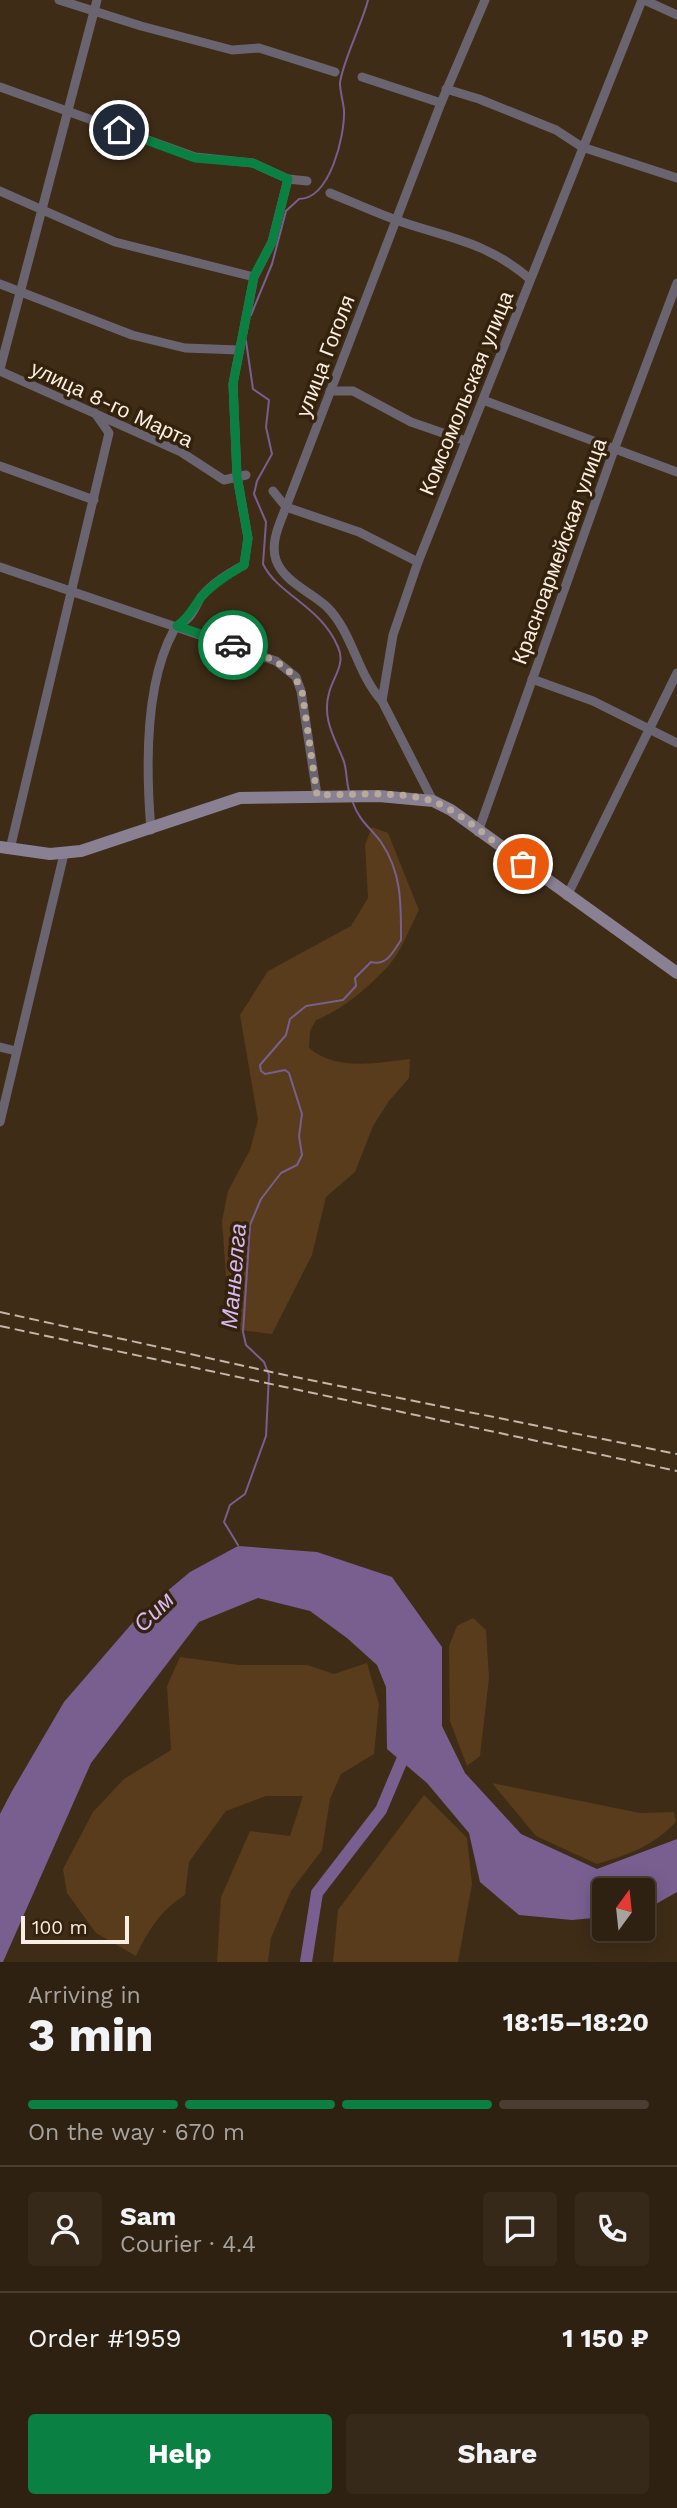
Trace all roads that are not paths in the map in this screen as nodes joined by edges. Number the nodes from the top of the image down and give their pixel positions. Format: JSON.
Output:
{"nodes":[{"id":1,"x":59,"y":0,"type":"edge"},
{"id":2,"x":97,"y":0,"type":"edge"},
{"id":3,"x":485,"y":0,"type":"edge"},
{"id":4,"x":643,"y":0,"type":"edge"},
{"id":5,"x":93,"y":10,"type":"junction"},
{"id":6,"x":677,"y":15,"type":"edge"},
{"id":7,"x":335,"y":72,"type":"dead end"},
{"id":8,"x":362,"y":77,"type":"dead end"},
{"id":9,"x":0,"y":87,"type":"edge"},
{"id":10,"x":446,"y":89,"type":"junction"},
{"id":11,"x":441,"y":103,"type":"junction"},
{"id":12,"x":66,"y":112,"type":"junction"},
{"id":13,"x":582,"y":147,"type":"junction"},
{"id":14,"x":677,"y":178,"type":"edge"},
{"id":15,"x":288,"y":179,"type":"junction"},
{"id":16,"x":307,"y":181,"type":"dead end"},
{"id":17,"x":0,"y":191,"type":"edge"},
{"id":18,"x":330,"y":193,"type":"dead end"},
{"id":19,"x":42,"y":211,"type":"junction"},
{"id":20,"x":398,"y":221,"type":"junction"},
{"id":21,"x":254,"y":276,"type":"junction"},
{"id":22,"x":530,"y":279,"type":"junction"},
{"id":23,"x":677,"y":283,"type":"edge"},
{"id":24,"x":0,"y":284,"type":"edge"},
{"id":25,"x":22,"y":294,"type":"junction"},
{"id":26,"x":239,"y":350,"type":"junction"},
{"id":27,"x":0,"y":370,"type":"edge"},
{"id":28,"x":330,"y":391,"type":"junction"},
{"id":29,"x":483,"y":400,"type":"junction"},
{"id":30,"x":95,"y":413,"type":"junction"},
{"id":31,"x":466,"y":441,"type":"junction"},
{"id":32,"x":614,"y":450,"type":"junction"},
{"id":33,"x":0,"y":466,"type":"edge"},
{"id":34,"x":677,"y":472,"type":"edge"},
{"id":35,"x":242,"y":476,"type":"junction"},
{"id":36,"x":273,"y":491,"type":"dead end"},
{"id":37,"x":94,"y":500,"type":"junction"},
{"id":38,"x":286,"y":507,"type":"junction"},
{"id":39,"x":418,"y":562,"type":"junction"},
{"id":40,"x":0,"y":567,"type":"edge"},
{"id":41,"x":71,"y":592,"type":"junction"},
{"id":42,"x":177,"y":626,"type":"junction"},
{"id":43,"x":677,"y":673,"type":"edge"},
{"id":44,"x":533,"y":679,"type":"junction"},
{"id":45,"x":382,"y":701,"type":"junction"},
{"id":46,"x":650,"y":731,"type":"junction"},
{"id":47,"x":677,"y":743,"type":"edge"},
{"id":48,"x":317,"y":795,"type":"junction"},
{"id":49,"x":433,"y":801,"type":"junction"},
{"id":50,"x":151,"y":830,"type":"junction"},
{"id":51,"x":478,"y":832,"type":"junction"},
{"id":52,"x":5,"y":848,"type":"edge"},
{"id":53,"x":64,"y":854,"type":"junction"},
{"id":54,"x":567,"y":896,"type":"junction"},
{"id":55,"x":677,"y":973,"type":"edge"},
{"id":56,"x":0,"y":1047,"type":"edge"},
{"id":57,"x":16,"y":1051,"type":"junction"},
{"id":58,"x":0,"y":1122,"type":"edge"}],
"edges":[{"from":1,"to":5,"type":"street"},
{"from":2,"to":5,"type":"street"},
{"from":3,"to":10,"type":"street","name":"улица Гоголя"},
{"from":4,"to":6,"type":"street"},
{"from":4,"to":13,"type":"street","name":"Комсомольская улица"},
{"from":5,"to":7,"type":"street"},
{"from":5,"to":12,"type":"street"},
{"from":8,"to":11,"type":"street"},
{"from":9,"to":12,"type":"street"},
{"from":10,"to":11,"type":"street","name":"улица Гоголя"},
{"from":10,"to":13,"type":"street"},
{"from":11,"to":20,"type":"street","name":"улица Гоголя"},
{"from":12,"to":15,"type":"street"},
{"from":12,"to":19,"type":"street"},
{"from":13,"to":14,"type":"street"},
{"from":13,"to":22,"type":"street","name":"Комсомольская улица"},
{"from":15,"to":16,"type":"street"},
{"from":15,"to":21,"type":"street"},
{"from":17,"to":19,"type":"street"},
{"from":18,"to":20,"type":"street"},
{"from":19,"to":21,"type":"street"},
{"from":19,"to":25,"type":"street"},
{"from":20,"to":22,"type":"street"},
{"from":20,"to":28,"type":"street","name":"улица Гоголя"},
{"from":21,"to":26,"type":"street"},
{"from":22,"to":29,"type":"street","name":"Комсомольская улица"},
{"from":23,"to":32,"type":"street","name":"Красноармейская улица"},
{"from":24,"to":25,"type":"street"},
{"from":25,"to":26,"type":"street"},
{"from":25,"to":27,"type":"street"},
{"from":26,"to":35,"type":"street"},
{"from":27,"to":30,"type":"street","name":"улица 8-го Марта"},
{"from":28,"to":31,"type":"street"},
{"from":28,"to":38,"type":"street","name":"улица Гоголя"},
{"from":29,"to":31,"type":"street","name":"Комсомольская улица"},
{"from":29,"to":32,"type":"street"},
{"from":30,"to":35,"type":"street","name":"улица 8-го Марта"},
{"from":30,"to":37,"type":"street"},
{"from":31,"to":39,"type":"street","name":"Комсомольская улица"},
{"from":32,"to":34,"type":"street"},
{"from":32,"to":44,"type":"street","name":"Красноармейская улица"},
{"from":33,"to":37,"type":"street"},
{"from":35,"to":42,"type":"street"},
{"from":36,"to":38,"type":"street"},
{"from":37,"to":41,"type":"street"},
{"from":38,"to":39,"type":"street"},
{"from":38,"to":45,"type":"street","name":"улица Гоголя"},
{"from":39,"to":45,"type":"street","name":"Комсомольская улица"},
{"from":40,"to":41,"type":"street"},
{"from":41,"to":42,"type":"street"},
{"from":41,"to":52,"type":"street"},
{"from":42,"to":48,"type":"street"},
{"from":42,"to":50,"type":"street"},
{"from":43,"to":46,"type":"street"},
{"from":44,"to":46,"type":"street"},
{"from":44,"to":51,"type":"street","name":"Красноармейская улица"},
{"from":45,"to":49,"type":"street"},
{"from":46,"to":47,"type":"street"},
{"from":46,"to":54,"type":"street"},
{"from":48,"to":49,"type":"street"},
{"from":48,"to":50,"type":"street"},
{"from":49,"to":51,"type":"street"},
{"from":50,"to":53,"type":"street"},
{"from":51,"to":54,"type":"street"},
{"from":52,"to":53,"type":"street"},
{"from":53,"to":57,"type":"street"},
{"from":54,"to":55,"type":"street"},
{"from":56,"to":57,"type":"street"},
{"from":57,"to":58,"type":"street"}]}
